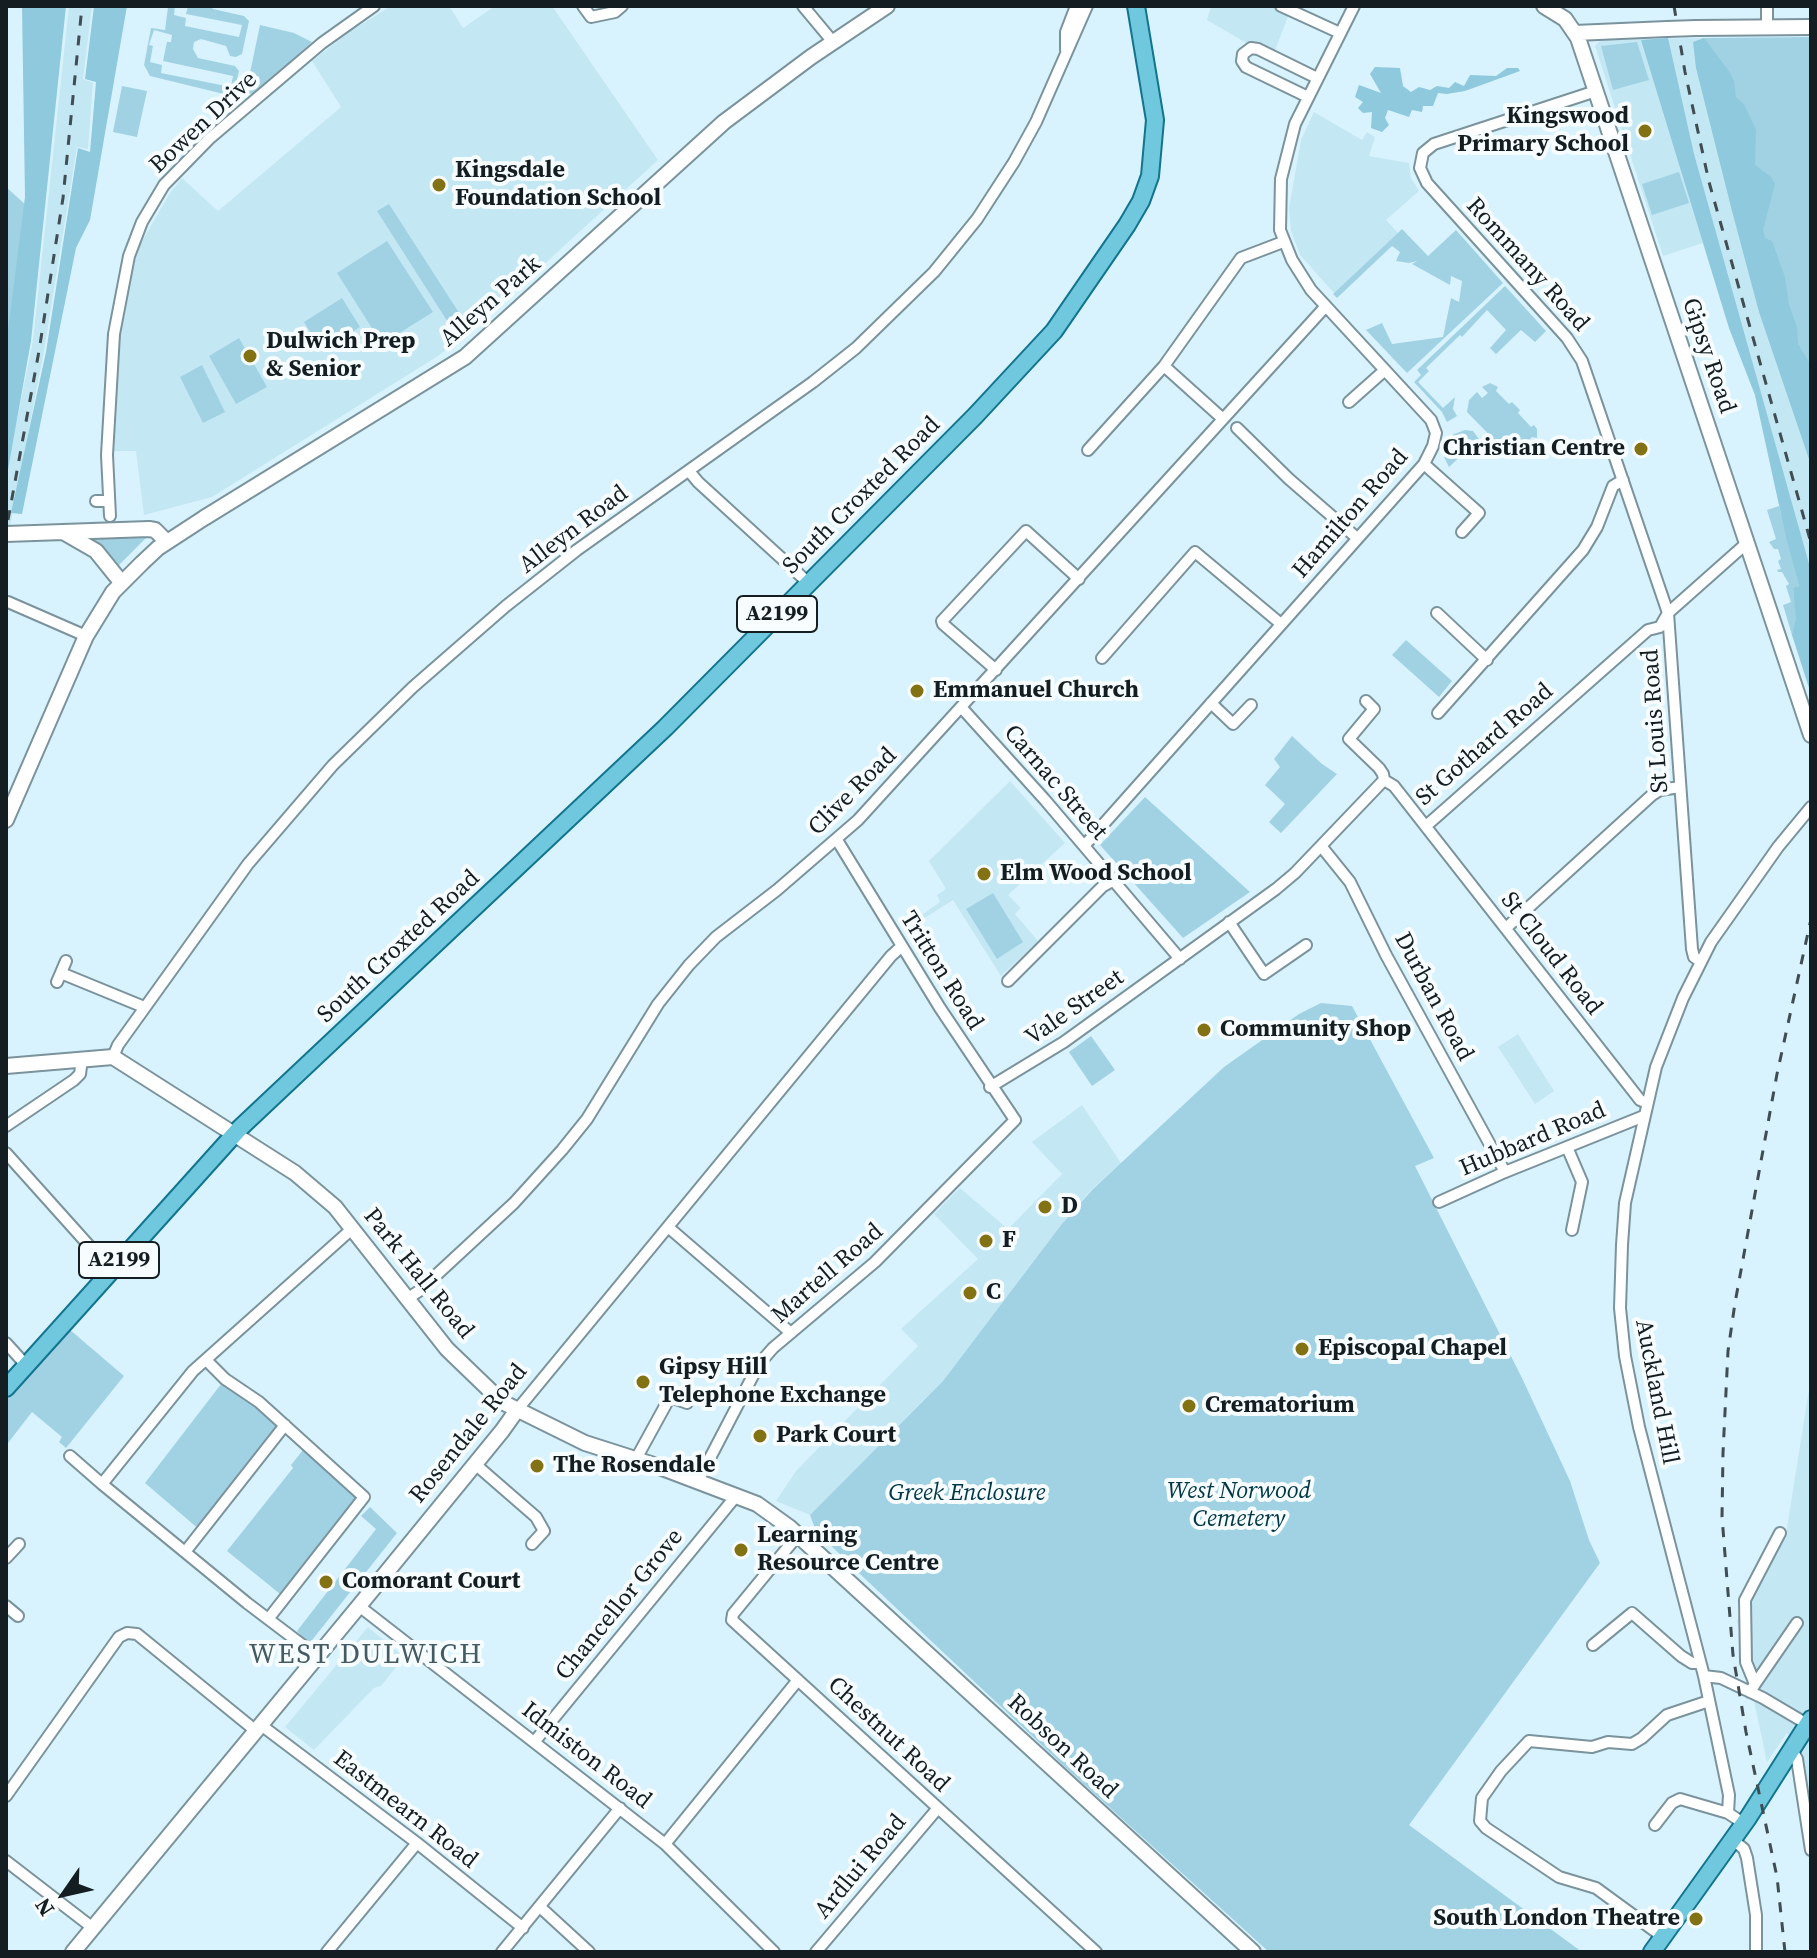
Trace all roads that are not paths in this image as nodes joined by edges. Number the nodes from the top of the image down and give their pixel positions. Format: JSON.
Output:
{"nodes":[{"id":1,"x":374,"y":6,"type":"edge"},
{"id":2,"x":583,"y":6,"type":"edge"},
{"id":3,"x":622,"y":6,"type":"edge"},
{"id":4,"x":803,"y":6,"type":"edge"},
{"id":5,"x":887,"y":6,"type":"edge"},
{"id":6,"x":1076,"y":6,"type":"edge"},
{"id":7,"x":1087,"y":6,"type":"edge"},
{"id":8,"x":1136,"y":6,"type":"edge"},
{"id":9,"x":1281,"y":6,"type":"edge"},
{"id":10,"x":1354,"y":6,"type":"edge"},
{"id":11,"x":1544,"y":6,"type":"edge"},
{"id":12,"x":1767,"y":6,"type":"edge"},
{"id":13,"x":1767,"y":27,"type":"junction"},
{"id":14,"x":1811,"y":27,"type":"edge"},
{"id":15,"x":1340,"y":33,"type":"junction"},
{"id":16,"x":1575,"y":33,"type":"junction"},
{"id":17,"x":833,"y":42,"type":"junction"},
{"id":18,"x":1066,"y":52,"type":"junction"},
{"id":19,"x":1317,"y":78,"type":"junction"},
{"id":20,"x":1596,"y":91,"type":"junction"},
{"id":21,"x":1308,"y":97,"type":"junction"},
{"id":22,"x":1283,"y":242,"type":"junction"},
{"id":23,"x":1326,"y":306,"type":"junction"},
{"id":24,"x":1164,"y":366,"type":"junction"},
{"id":25,"x":1385,"y":370,"type":"junction"},
{"id":26,"x":1349,"y":402,"type":"dead end"},
{"id":27,"x":1223,"y":419,"type":"junction"},
{"id":28,"x":1237,"y":428,"type":"dead end"},
{"id":29,"x":1088,"y":450,"type":"dead end"},
{"id":30,"x":1424,"y":464,"type":"junction"},
{"id":31,"x":689,"y":471,"type":"junction"},
{"id":32,"x":1623,"y":480,"type":"junction"},
{"id":33,"x":96,"y":501,"type":"dead end"},
{"id":34,"x":108,"y":501,"type":"junction"},
{"id":35,"x":110,"y":516,"type":"dead end"},
{"id":36,"x":62,"y":532,"type":"junction"},
{"id":37,"x":1462,"y":532,"type":"dead end"},
{"id":38,"x":6,"y":534,"type":"edge"},
{"id":39,"x":1357,"y":538,"type":"junction"},
{"id":40,"x":167,"y":542,"type":"junction"},
{"id":41,"x":1748,"y":542,"type":"junction"},
{"id":42,"x":1079,"y":579,"type":"junction"},
{"id":43,"x":121,"y":582,"type":"junction"},
{"id":44,"x":808,"y":585,"type":"junction"},
{"id":45,"x":8,"y":602,"type":"dead end"},
{"id":46,"x":1437,"y":613,"type":"dead end"},
{"id":47,"x":1668,"y":613,"type":"junction"},
{"id":48,"x":1281,"y":624,"type":"junction"},
{"id":49,"x":86,"y":636,"type":"junction"},
{"id":50,"x":1102,"y":658,"type":"dead end"},
{"id":51,"x":1487,"y":660,"type":"junction"},
{"id":52,"x":996,"y":670,"type":"junction"},
{"id":53,"x":1366,"y":701,"type":"dead end"},
{"id":54,"x":1211,"y":703,"type":"junction"},
{"id":55,"x":1251,"y":705,"type":"dead end"},
{"id":56,"x":961,"y":707,"type":"junction"},
{"id":57,"x":1438,"y":713,"type":"dead end"},
{"id":58,"x":1811,"y":735,"type":"edge"},
{"id":59,"x":1384,"y":780,"type":"junction"},
{"id":60,"x":1680,"y":787,"type":"junction"},
{"id":61,"x":1811,"y":807,"type":"edge"},
{"id":62,"x":6,"y":820,"type":"edge"},
{"id":63,"x":1426,"y":826,"type":"junction"},
{"id":64,"x":837,"y":840,"type":"junction"},
{"id":65,"x":1084,"y":846,"type":"junction"},
{"id":66,"x":1321,"y":846,"type":"junction"},
{"id":67,"x":1114,"y":880,"type":"junction"},
{"id":68,"x":1229,"y":922,"type":"junction"},
{"id":69,"x":1506,"y":928,"type":"junction"},
{"id":70,"x":1306,"y":945,"type":"dead end"},
{"id":71,"x":902,"y":946,"type":"junction"},
{"id":72,"x":1180,"y":959,"type":"junction"},
{"id":73,"x":66,"y":961,"type":"dead end"},
{"id":74,"x":1700,"y":961,"type":"junction"},
{"id":75,"x":1008,"y":981,"type":"dead end"},
{"id":76,"x":144,"y":1007,"type":"junction"},
{"id":77,"x":113,"y":1057,"type":"junction"},
{"id":78,"x":82,"y":1059,"type":"junction"},
{"id":79,"x":6,"y":1066,"type":"edge"},
{"id":80,"x":990,"y":1087,"type":"junction"},
{"id":81,"x":1647,"y":1103,"type":"junction"},
{"id":82,"x":1644,"y":1116,"type":"junction"},
{"id":83,"x":1015,"y":1120,"type":"joint"},
{"id":84,"x":6,"y":1126,"type":"edge"},
{"id":85,"x":235,"y":1134,"type":"junction"},
{"id":86,"x":1567,"y":1147,"type":"junction"},
{"id":87,"x":6,"y":1153,"type":"edge"},
{"id":88,"x":1505,"y":1172,"type":"junction"},
{"id":89,"x":1439,"y":1202,"type":"dead end"},
{"id":90,"x":668,"y":1227,"type":"junction"},
{"id":91,"x":353,"y":1228,"type":"junction"},
{"id":92,"x":1572,"y":1230,"type":"dead end"},
{"id":93,"x":110,"y":1269,"type":"junction"},
{"id":94,"x":407,"y":1299,"type":"junction"},
{"id":95,"x":791,"y":1333,"type":"junction"},
{"id":96,"x":6,"y":1343,"type":"edge"},
{"id":97,"x":207,"y":1361,"type":"junction"},
{"id":98,"x":25,"y":1364,"type":"junction"},
{"id":99,"x":6,"y":1388,"type":"edge"},
{"id":100,"x":687,"y":1403,"type":"dead end"},
{"id":101,"x":517,"y":1410,"type":"junction"},
{"id":102,"x":285,"y":1425,"type":"junction"},
{"id":103,"x":70,"y":1456,"type":"dead end"},
{"id":104,"x":636,"y":1459,"type":"junction"},
{"id":105,"x":475,"y":1464,"type":"junction"},
{"id":106,"x":698,"y":1481,"type":"junction"},
{"id":107,"x":102,"y":1484,"type":"junction"},
{"id":108,"x":736,"y":1496,"type":"junction"},
{"id":109,"x":1780,"y":1533,"type":"dead end"},
{"id":110,"x":798,"y":1535,"type":"junction"},
{"id":111,"x":19,"y":1544,"type":"dead end"},
{"id":112,"x":532,"y":1544,"type":"dead end"},
{"id":113,"x":185,"y":1552,"type":"junction"},
{"id":114,"x":6,"y":1558,"type":"edge"},
{"id":115,"x":6,"y":1606,"type":"edge"},
{"id":116,"x":359,"y":1606,"type":"junction"},
{"id":117,"x":18,"y":1616,"type":"dead end"},
{"id":118,"x":269,"y":1618,"type":"junction"},
{"id":119,"x":1797,"y":1623,"type":"dead end"},
{"id":120,"x":1593,"y":1645,"type":"dead end"},
{"id":121,"x":317,"y":1656,"type":"junction"},
{"id":122,"x":1700,"y":1663,"type":"junction"},
{"id":123,"x":1704,"y":1676,"type":"junction"},
{"id":124,"x":798,"y":1680,"type":"junction"},
{"id":125,"x":1752,"y":1688,"type":"junction"},
{"id":126,"x":1709,"y":1701,"type":"junction"},
{"id":127,"x":1809,"y":1722,"type":"edge"},
{"id":128,"x":258,"y":1728,"type":"junction"},
{"id":129,"x":535,"y":1741,"type":"junction"},
{"id":130,"x":1791,"y":1748,"type":"junction"},
{"id":131,"x":6,"y":1796,"type":"edge"},
{"id":132,"x":620,"y":1808,"type":"junction"},
{"id":133,"x":938,"y":1808,"type":"junction"},
{"id":134,"x":1728,"y":1813,"type":"junction"},
{"id":135,"x":1809,"y":1822,"type":"edge"},
{"id":136,"x":1743,"y":1823,"type":"junction"},
{"id":137,"x":1655,"y":1825,"type":"dead end"},
{"id":138,"x":1732,"y":1839,"type":"junction"},
{"id":139,"x":417,"y":1843,"type":"junction"},
{"id":140,"x":665,"y":1844,"type":"junction"},
{"id":141,"x":1811,"y":1850,"type":"edge"},
{"id":142,"x":6,"y":1861,"type":"edge"},
{"id":143,"x":540,"y":1907,"type":"junction"},
{"id":144,"x":93,"y":1928,"type":"junction"},
{"id":145,"x":523,"y":1928,"type":"junction"},
{"id":146,"x":1663,"y":1937,"type":"junction"},
{"id":147,"x":73,"y":1952,"type":"edge"},
{"id":148,"x":327,"y":1952,"type":"edge"},
{"id":149,"x":502,"y":1952,"type":"edge"},
{"id":150,"x":589,"y":1952,"type":"edge"},
{"id":151,"x":774,"y":1952,"type":"edge"},
{"id":152,"x":816,"y":1952,"type":"edge"},
{"id":153,"x":1096,"y":1952,"type":"edge"},
{"id":154,"x":1253,"y":1952,"type":"edge"},
{"id":155,"x":1652,"y":1952,"type":"edge"},
{"id":156,"x":1756,"y":1952,"type":"edge"}],
"edges":[{"from":1,"to":34,"type":"street","name":"Bowen Drive"},
{"from":2,"to":3,"type":"street"},
{"from":4,"to":17,"type":"street"},
{"from":5,"to":17,"type":"street","name":"Alleyn Park"},
{"from":6,"to":18,"type":"street","name":"Alleyn Road"},
{"from":7,"to":18,"type":"street","name":"Alleyn Road"},
{"from":8,"to":44,"type":"main road","name":"South Croxted Road","number":"A2199"},
{"from":9,"to":15,"type":"street"},
{"from":10,"to":15,"type":"street","name":"Hamilton Road"},
{"from":11,"to":16,"type":"street","name":"Gipsy Road"},
{"from":12,"to":13,"type":"street"},
{"from":13,"to":14,"type":"street"},
{"from":13,"to":16,"type":"street","bridge":true},
{"from":15,"to":19,"type":"street","name":"Hamilton Road"},
{"from":16,"to":20,"type":"street","name":"Gipsy Road"},
{"from":17,"to":40,"type":"street","name":"Alleyn Park"},
{"from":18,"to":31,"type":"street","name":"Alleyn Road"},
{"from":19,"to":21,"type":"street","name":"Hamilton Road"},
{"from":19,"to":21,"type":"street"},
{"from":20,"to":32,"type":"street","name":"Rommany Road"},
{"from":20,"to":41,"type":"street","name":"Gipsy Road"},
{"from":21,"to":22,"type":"street","name":"Hamilton Road"},
{"from":22,"to":23,"type":"street","name":"Hamilton Road"},
{"from":22,"to":24,"type":"street"},
{"from":23,"to":25,"type":"street","name":"Hamilton Road"},
{"from":23,"to":27,"type":"street","name":"Clive Road"},
{"from":24,"to":27,"type":"street"},
{"from":24,"to":29,"type":"street"},
{"from":25,"to":26,"type":"street"},
{"from":25,"to":30,"type":"street","name":"Hamilton Road"},
{"from":27,"to":42,"type":"street","name":"Clive Road"},
{"from":28,"to":39,"type":"street"},
{"from":30,"to":37,"type":"street"},
{"from":30,"to":39,"type":"street","name":"Hamilton Road"},
{"from":31,"to":44,"type":"street"},
{"from":31,"to":76,"type":"street","name":"Alleyn Road"},
{"from":32,"to":47,"type":"street","name":"St Louis Road"},
{"from":32,"to":51,"type":"street"},
{"from":33,"to":34,"type":"street"},
{"from":34,"to":35,"type":"street","name":"Bowen Drive"},
{"from":36,"to":38,"type":"street"},
{"from":36,"to":40,"type":"street"},
{"from":36,"to":43,"type":"street"},
{"from":39,"to":48,"type":"street","name":"Hamilton Road"},
{"from":40,"to":43,"type":"street","name":"Alleyn Park"},
{"from":41,"to":47,"type":"street","name":"St Gothard Road"},
{"from":41,"to":58,"type":"street","name":"Gipsy Road"},
{"from":42,"to":52,"type":"street","name":"Clive Road"},
{"from":42,"to":52,"type":"street"},
{"from":43,"to":49,"type":"street","name":"Alleyn Park"},
{"from":44,"to":85,"type":"main road","name":"South Croxted Road","number":"A2199"},
{"from":45,"to":49,"type":"street"},
{"from":46,"to":51,"type":"street"},
{"from":47,"to":60,"type":"street","name":"St Louis Road"},
{"from":47,"to":63,"type":"street","name":"St Gothard Road"},
{"from":48,"to":50,"type":"street"},
{"from":48,"to":54,"type":"street","name":"Hamilton Road"},
{"from":49,"to":62,"type":"street","name":"Alleyn Park"},
{"from":51,"to":57,"type":"street"},
{"from":52,"to":56,"type":"street","name":"Clive Road"},
{"from":53,"to":59,"type":"street"},
{"from":54,"to":55,"type":"street"},
{"from":54,"to":65,"type":"street","name":"Hamilton Road"},
{"from":56,"to":64,"type":"street","name":"Clive Road"},
{"from":56,"to":65,"type":"street","name":"Carnac Street"},
{"from":59,"to":63,"type":"street","name":"St Gothard Road"},
{"from":59,"to":66,"type":"street","name":"St Gothard Road"},
{"from":60,"to":69,"type":"street"},
{"from":60,"to":74,"type":"street","name":"St Louis Road"},
{"from":61,"to":74,"type":"street","name":"Auckland Hill"},
{"from":63,"to":69,"type":"street","name":"St Cloud Road"},
{"from":64,"to":71,"type":"street","name":"Tritton Road"},
{"from":64,"to":94,"type":"street","name":"Clive Road"},
{"from":65,"to":67,"type":"street","name":"Carnac Street"},
{"from":66,"to":68,"type":"street","name":"St Gothard Road"},
{"from":66,"to":88,"type":"street","name":"Durban Road"},
{"from":67,"to":72,"type":"street","name":"Carnac Street"},
{"from":67,"to":75,"type":"street"},
{"from":68,"to":70,"type":"street"},
{"from":68,"to":72,"type":"street","name":"St Gothard Road"},
{"from":69,"to":81,"type":"street","name":"St Cloud Road"},
{"from":71,"to":80,"type":"street","name":"Tritton Road"},
{"from":71,"to":90,"type":"street","name":"Rosendale Road"},
{"from":72,"to":80,"type":"street","name":"Vale Street"},
{"from":73,"to":76,"type":"street"},
{"from":74,"to":81,"type":"street","name":"Auckland Hill"},
{"from":76,"to":77,"type":"street","name":"Alleyn Road"},
{"from":77,"to":78,"type":"street"},
{"from":77,"to":85,"type":"street","name":"Park Hall Road"},
{"from":78,"to":79,"type":"street"},
{"from":78,"to":84,"type":"street"},
{"from":80,"to":83,"type":"street","name":"Tritton Road"},
{"from":81,"to":82,"type":"street","name":"Auckland Hill"},
{"from":82,"to":86,"type":"street","name":"Hubbard Road"},
{"from":82,"to":122,"type":"street","name":"Auckland Hill"},
{"from":83,"to":95,"type":"street","name":"Martell Road"},
{"from":85,"to":91,"type":"street","name":"Park Hall Road"},
{"from":85,"to":93,"type":"main road","number":"A2199"},
{"from":86,"to":88,"type":"street","name":"Hubbard Road"},
{"from":86,"to":92,"type":"street"},
{"from":87,"to":93,"type":"street"},
{"from":88,"to":89,"type":"street","name":"Hubbard Road"},
{"from":90,"to":95,"type":"street"},
{"from":90,"to":101,"type":"street","name":"Rosendale Road"},
{"from":91,"to":94,"type":"street","name":"Park Hall Road"},
{"from":91,"to":97,"type":"street"},
{"from":93,"to":98,"type":"main road","number":"A2199"},
{"from":94,"to":101,"type":"street","name":"Park Hall Road"},
{"from":95,"to":106,"type":"street","name":"Martell Road"},
{"from":96,"to":98,"type":"street"},
{"from":97,"to":102,"type":"street"},
{"from":97,"to":107,"type":"street"},
{"from":98,"to":99,"type":"main road","number":"A2199"},
{"from":100,"to":104,"type":"street"},
{"from":101,"to":104,"type":"street","name":"Park Hall Road"},
{"from":101,"to":105,"type":"street","name":"Rosendale Road"},
{"from":102,"to":113,"type":"street"},
{"from":102,"to":118,"type":"street"},
{"from":103,"to":107,"type":"street"},
{"from":104,"to":106,"type":"street","name":"Park Hall Road"},
{"from":105,"to":112,"type":"street"},
{"from":105,"to":116,"type":"street","name":"Rosendale Road"},
{"from":106,"to":108,"type":"street","name":"Park Hall Road"},
{"from":107,"to":113,"type":"street"},
{"from":108,"to":110,"type":"street","name":"Park Hall Road"},
{"from":108,"to":129,"type":"street","name":"Chancellor Grove"},
{"from":109,"to":125,"type":"street"},
{"from":110,"to":124,"type":"street","name":"Chestnut Road"},
{"from":110,"to":154,"type":"street","name":"Robson Road"},
{"from":111,"to":114,"type":"street"},
{"from":113,"to":118,"type":"street"},
{"from":115,"to":117,"type":"street"},
{"from":116,"to":121,"type":"street","name":"Rosendale Road"},
{"from":116,"to":129,"type":"street","name":"Idmiston Road"},
{"from":118,"to":121,"type":"street"},
{"from":119,"to":125,"type":"street"},
{"from":120,"to":122,"type":"street"},
{"from":121,"to":128,"type":"street","name":"Rosendale Road"},
{"from":122,"to":123,"type":"street","name":"Auckland Hill"},
{"from":123,"to":125,"type":"street"},
{"from":123,"to":126,"type":"street","name":"Auckland Hill"},
{"from":124,"to":133,"type":"street","name":"Chestnut Road"},
{"from":124,"to":140,"type":"street"},
{"from":125,"to":127,"type":"street"},
{"from":126,"to":134,"type":"street","name":"Auckland Hill"},
{"from":126,"to":146,"type":"street"},
{"from":127,"to":130,"type":"main road"},
{"from":128,"to":131,"type":"street","name":"Eastmearn Road"},
{"from":128,"to":139,"type":"street","name":"Eastmearn Road"},
{"from":128,"to":144,"type":"street","name":"Rosendale Road"},
{"from":129,"to":132,"type":"street","name":"Idmiston Road"},
{"from":130,"to":135,"type":"street"},
{"from":130,"to":136,"type":"main road"},
{"from":132,"to":140,"type":"street","name":"Idmiston Road"},
{"from":132,"to":143,"type":"street"},
{"from":133,"to":152,"type":"street","name":"Ardlui Road"},
{"from":133,"to":153,"type":"street","name":"Chestnut Road"},
{"from":134,"to":136,"type":"street"},
{"from":134,"to":137,"type":"street"},
{"from":135,"to":141,"type":"street"},
{"from":136,"to":138,"type":"main road"},
{"from":138,"to":146,"type":"main road"},
{"from":138,"to":156,"type":"street"},
{"from":139,"to":145,"type":"street","name":"Eastmearn Road"},
{"from":139,"to":148,"type":"street"},
{"from":140,"to":151,"type":"street","name":"Idmiston Road"},
{"from":142,"to":144,"type":"street"},
{"from":143,"to":145,"type":"street"},
{"from":143,"to":150,"type":"street"},
{"from":144,"to":147,"type":"street","name":"Rosendale Road"},
{"from":145,"to":149,"type":"street"},
{"from":146,"to":155,"type":"main road"}]}
